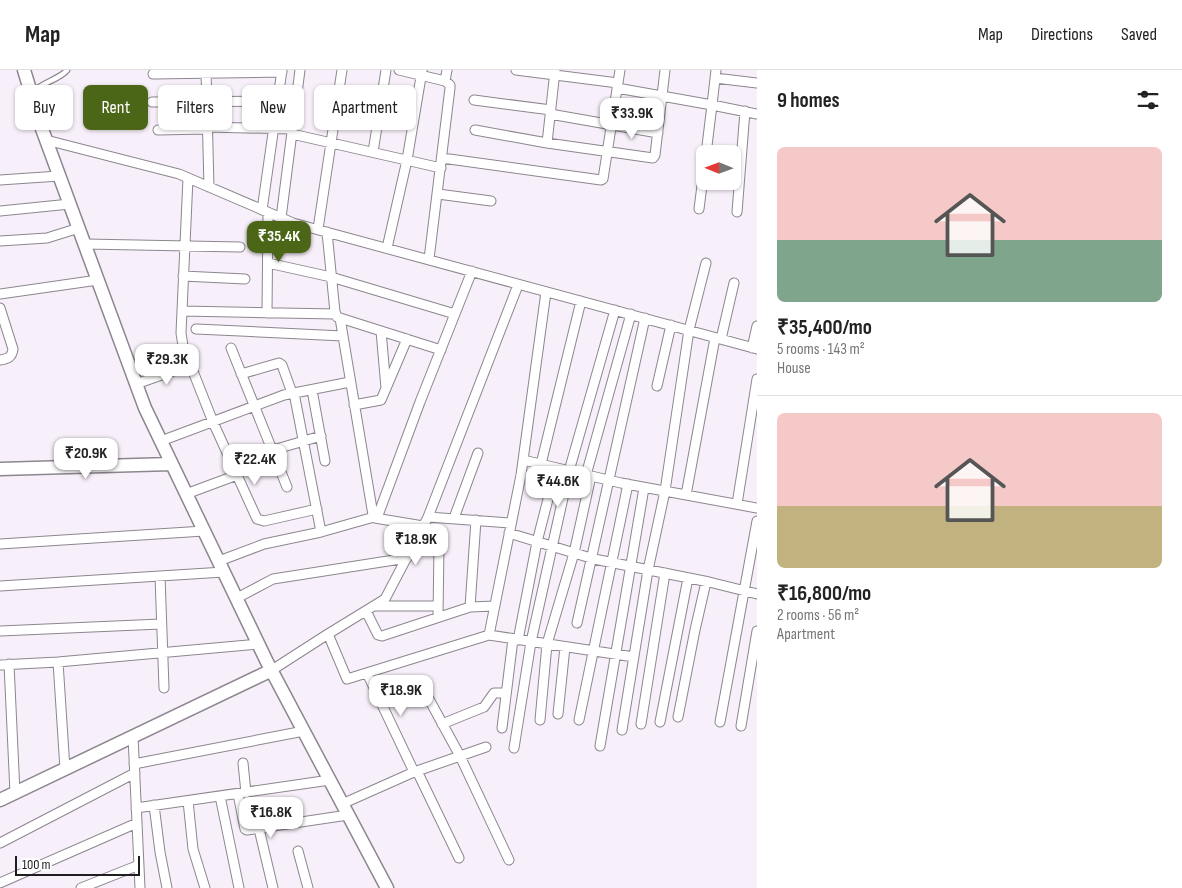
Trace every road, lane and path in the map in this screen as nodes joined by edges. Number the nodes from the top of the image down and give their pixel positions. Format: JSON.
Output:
{"nodes":[{"id":1,"x":24,"y":70,"type":"edge"},
{"id":2,"x":67,"y":70,"type":"edge"},
{"id":3,"x":300,"y":70,"type":"edge"},
{"id":4,"x":342,"y":70,"type":"edge"},
{"id":5,"x":386,"y":70,"type":"edge"},
{"id":6,"x":399,"y":70,"type":"edge"},
{"id":7,"x":447,"y":70,"type":"edge"},
{"id":8,"x":516,"y":70,"type":"edge"},
{"id":9,"x":620,"y":70,"type":"edge"},
{"id":10,"x":665,"y":70,"type":"edge"},
{"id":11,"x":206,"y":71,"type":"edge"},
{"id":12,"x":282,"y":71,"type":"edge"},
{"id":13,"x":422,"y":73,"type":"edge"},
{"id":14,"x":555,"y":73,"type":"edge"},
{"id":15,"x":153,"y":74,"type":"dead end"},
{"id":16,"x":715,"y":74,"type":"edge"},
{"id":17,"x":445,"y":81,"type":"junction"},
{"id":18,"x":757,"y":83,"type":"edge"},
{"id":19,"x":29,"y":85,"type":"edge"},
{"id":20,"x":41,"y":85,"type":"edge"},
{"id":21,"x":206,"y":85,"type":"edge"},
{"id":22,"x":280,"y":85,"type":"edge"},
{"id":23,"x":618,"y":86,"type":"junction"},
{"id":24,"x":662,"y":97,"type":"junction"},
{"id":25,"x":474,"y":100,"type":"dead end"},
{"id":26,"x":152,"y":102,"type":"dead end"},
{"id":27,"x":158,"y":102,"type":"edge"},
{"id":28,"x":712,"y":105,"type":"junction"},
{"id":29,"x":551,"y":112,"type":"junction"},
{"id":30,"x":745,"y":112,"type":"junction"},
{"id":31,"x":757,"y":114,"type":"edge"},
{"id":32,"x":611,"y":124,"type":"junction"},
{"id":33,"x":43,"y":130,"type":"edge"},
{"id":34,"x":207,"y":130,"type":"edge"},
{"id":35,"x":274,"y":130,"type":"edge"},
{"id":36,"x":286,"y":130,"type":"edge"},
{"id":37,"x":475,"y":130,"type":"dead end"},
{"id":38,"x":292,"y":131,"type":"junction"},
{"id":39,"x":658,"y":133,"type":"junction"},
{"id":40,"x":46,"y":140,"type":"junction"},
{"id":41,"x":330,"y":143,"type":"junction"},
{"id":42,"x":547,"y":143,"type":"junction"},
{"id":43,"x":707,"y":145,"type":"edge"},
{"id":44,"x":373,"y":152,"type":"junction"},
{"id":45,"x":607,"y":152,"type":"junction"},
{"id":46,"x":407,"y":160,"type":"junction"},
{"id":47,"x":442,"y":163,"type":"junction"},
{"id":48,"x":59,"y":176,"type":"junction"},
{"id":49,"x":188,"y":178,"type":"junction"},
{"id":50,"x":0,"y":180,"type":"edge"},
{"id":51,"x":209,"y":187,"type":"junction"},
{"id":52,"x":701,"y":190,"type":"edge"},
{"id":53,"x":438,"y":194,"type":"junction"},
{"id":54,"x":491,"y":201,"type":"dead end"},
{"id":55,"x":70,"y":204,"type":"junction"},
{"id":56,"x":699,"y":209,"type":"dead end"},
{"id":57,"x":0,"y":211,"type":"edge"},
{"id":58,"x":265,"y":211,"type":"junction"},
{"id":59,"x":737,"y":212,"type":"dead end"},
{"id":60,"x":281,"y":218,"type":"junction"},
{"id":61,"x":79,"y":228,"type":"junction"},
{"id":62,"x":322,"y":231,"type":"junction"},
{"id":63,"x":0,"y":241,"type":"edge"},
{"id":64,"x":85,"y":244,"type":"junction"},
{"id":65,"x":184,"y":246,"type":"junction"},
{"id":66,"x":240,"y":247,"type":"dead end"},
{"id":67,"x":387,"y":248,"type":"junction"},
{"id":68,"x":429,"y":259,"type":"junction"},
{"id":69,"x":268,"y":262,"type":"junction"},
{"id":70,"x":706,"y":263,"type":"dead end"},
{"id":71,"x":472,"y":272,"type":"junction"},
{"id":72,"x":183,"y":276,"type":"junction"},
{"id":73,"x":331,"y":277,"type":"junction"},
{"id":74,"x":245,"y":279,"type":"dead end"},
{"id":75,"x":98,"y":280,"type":"junction"},
{"id":76,"x":734,"y":283,"type":"dead end"},
{"id":77,"x":518,"y":285,"type":"junction"},
{"id":78,"x":546,"y":292,"type":"junction"},
{"id":79,"x":0,"y":294,"type":"edge"},
{"id":80,"x":581,"y":301,"type":"junction"},
{"id":81,"x":0,"y":308,"type":"edge"},
{"id":82,"x":615,"y":310,"type":"junction"},
{"id":83,"x":182,"y":311,"type":"junction"},
{"id":84,"x":267,"y":313,"type":"junction"},
{"id":85,"x":455,"y":314,"type":"junction"},
{"id":86,"x":631,"y":314,"type":"junction"},
{"id":87,"x":338,"y":316,"type":"junction"},
{"id":88,"x":645,"y":318,"type":"junction"},
{"id":89,"x":670,"y":325,"type":"junction"},
{"id":90,"x":757,"y":326,"type":"edge"},
{"id":91,"x":196,"y":329,"type":"dead end"},
{"id":92,"x":689,"y":330,"type":"junction"},
{"id":93,"x":381,"y":331,"type":"junction"},
{"id":94,"x":342,"y":336,"type":"junction"},
{"id":95,"x":718,"y":338,"type":"junction"},
{"id":96,"x":407,"y":339,"type":"junction"},
{"id":97,"x":231,"y":348,"type":"dead end"},
{"id":98,"x":755,"y":349,"type":"edge"},
{"id":99,"x":441,"y":350,"type":"junction"},
{"id":100,"x":0,"y":360,"type":"edge"},
{"id":101,"x":190,"y":365,"type":"junction"},
{"id":102,"x":241,"y":374,"type":"junction"},
{"id":103,"x":757,"y":379,"type":"edge"},
{"id":104,"x":350,"y":382,"type":"junction"},
{"id":105,"x":136,"y":384,"type":"junction"},
{"id":106,"x":657,"y":386,"type":"dead end"},
{"id":107,"x":312,"y":390,"type":"junction"},
{"id":108,"x":386,"y":390,"type":"junction"},
{"id":109,"x":293,"y":393,"type":"junction"},
{"id":110,"x":354,"y":405,"type":"junction"},
{"id":111,"x":254,"y":407,"type":"junction"},
{"id":112,"x":213,"y":422,"type":"junction"},
{"id":113,"x":321,"y":436,"type":"junction"},
{"id":114,"x":304,"y":441,"type":"junction"},
{"id":115,"x":161,"y":442,"type":"junction"},
{"id":116,"x":273,"y":450,"type":"junction"},
{"id":117,"x":478,"y":453,"type":"dead end"},
{"id":118,"x":523,"y":460,"type":"junction"},
{"id":119,"x":325,"y":461,"type":"dead end"},
{"id":120,"x":171,"y":464,"type":"junction"},
{"id":121,"x":541,"y":464,"type":"junction"},
{"id":122,"x":556,"y":468,"type":"junction"},
{"id":123,"x":0,"y":469,"type":"edge"},
{"id":124,"x":569,"y":471,"type":"junction"},
{"id":125,"x":237,"y":475,"type":"junction"},
{"id":126,"x":588,"y":476,"type":"junction"},
{"id":127,"x":608,"y":480,"type":"junction"},
{"id":128,"x":628,"y":484,"type":"junction"},
{"id":129,"x":288,"y":487,"type":"dead end"},
{"id":130,"x":644,"y":488,"type":"junction"},
{"id":131,"x":665,"y":491,"type":"junction"},
{"id":132,"x":186,"y":494,"type":"junction"},
{"id":133,"x":686,"y":495,"type":"junction"},
{"id":134,"x":737,"y":504,"type":"junction"},
{"id":135,"x":757,"y":508,"type":"edge"},
{"id":136,"x":317,"y":509,"type":"junction"},
{"id":137,"x":428,"y":517,"type":"junction"},
{"id":138,"x":376,"y":518,"type":"junction"},
{"id":139,"x":454,"y":518,"type":"junction"},
{"id":140,"x":476,"y":520,"type":"junction"},
{"id":141,"x":757,"y":521,"type":"edge"},
{"id":142,"x":511,"y":523,"type":"junction"},
{"id":143,"x":204,"y":530,"type":"junction"},
{"id":144,"x":421,"y":530,"type":"junction"},
{"id":145,"x":321,"y":532,"type":"junction"},
{"id":146,"x":509,"y":533,"type":"junction"},
{"id":147,"x":537,"y":542,"type":"junction"},
{"id":148,"x":0,"y":544,"type":"edge"},
{"id":149,"x":553,"y":547,"type":"junction"},
{"id":150,"x":574,"y":553,"type":"junction"},
{"id":151,"x":407,"y":558,"type":"junction"},
{"id":152,"x":592,"y":558,"type":"junction"},
{"id":153,"x":219,"y":560,"type":"junction"},
{"id":154,"x":612,"y":563,"type":"junction"},
{"id":155,"x":632,"y":567,"type":"junction"},
{"id":156,"x":648,"y":570,"type":"junction"},
{"id":157,"x":224,"y":572,"type":"junction"},
{"id":158,"x":665,"y":573,"type":"junction"},
{"id":159,"x":160,"y":576,"type":"junction"},
{"id":160,"x":688,"y":578,"type":"junction"},
{"id":161,"x":706,"y":582,"type":"junction"},
{"id":162,"x":0,"y":586,"type":"edge"},
{"id":163,"x":744,"y":591,"type":"junction"},
{"id":164,"x":757,"y":594,"type":"edge"},
{"id":165,"x":236,"y":598,"type":"junction"},
{"id":166,"x":375,"y":606,"type":"junction"},
{"id":167,"x":438,"y":606,"type":"junction"},
{"id":168,"x":495,"y":606,"type":"junction"},
{"id":169,"x":470,"y":607,"type":"junction"},
{"id":170,"x":366,"y":611,"type":"junction"},
{"id":171,"x":438,"y":618,"type":"junction"},
{"id":172,"x":577,"y":623,"type":"dead end"},
{"id":173,"x":161,"y":624,"type":"junction"},
{"id":174,"x":0,"y":631,"type":"edge"},
{"id":175,"x":757,"y":631,"type":"edge"},
{"id":176,"x":328,"y":634,"type":"junction"},
{"id":177,"x":489,"y":635,"type":"junction"},
{"id":178,"x":516,"y":639,"type":"junction"},
{"id":179,"x":531,"y":642,"type":"junction"},
{"id":180,"x":259,"y":644,"type":"junction"},
{"id":181,"x":547,"y":644,"type":"junction"},
{"id":182,"x":564,"y":647,"type":"junction"},
{"id":183,"x":162,"y":652,"type":"junction"},
{"id":184,"x":593,"y":652,"type":"junction"},
{"id":185,"x":616,"y":654,"type":"junction"},
{"id":186,"x":634,"y":657,"type":"junction"},
{"id":187,"x":58,"y":662,"type":"junction"},
{"id":188,"x":5,"y":664,"type":"edge"},
{"id":189,"x":272,"y":670,"type":"junction"},
{"id":190,"x":367,"y":673,"type":"junction"},
{"id":191,"x":164,"y":688,"type":"dead end"},
{"id":192,"x":424,"y":690,"type":"dead end"},
{"id":193,"x":506,"y":692,"type":"junction"},
{"id":194,"x":558,"y":714,"type":"dead end"},
{"id":195,"x":678,"y":717,"type":"dead end"},
{"id":196,"x":540,"y":720,"type":"dead end"},
{"id":197,"x":579,"y":720,"type":"dead end"},
{"id":198,"x":660,"y":722,"type":"dead end"},
{"id":199,"x":720,"y":722,"type":"dead end"},
{"id":200,"x":442,"y":724,"type":"junction"},
{"id":201,"x":641,"y":724,"type":"dead end"},
{"id":202,"x":741,"y":726,"type":"dead end"},
{"id":203,"x":502,"y":728,"type":"dead end"},
{"id":204,"x":622,"y":730,"type":"dead end"},
{"id":205,"x":304,"y":731,"type":"junction"},
{"id":206,"x":133,"y":736,"type":"junction"},
{"id":207,"x":600,"y":746,"type":"dead end"},
{"id":208,"x":486,"y":747,"type":"dead end"},
{"id":209,"x":514,"y":748,"type":"dead end"},
{"id":210,"x":460,"y":756,"type":"junction"},
{"id":211,"x":243,"y":763,"type":"dead end"},
{"id":212,"x":135,"y":768,"type":"junction"},
{"id":213,"x":65,"y":769,"type":"junction"},
{"id":214,"x":415,"y":772,"type":"junction"},
{"id":215,"x":330,"y":780,"type":"junction"},
{"id":216,"x":15,"y":793,"type":"junction"},
{"id":217,"x":242,"y":793,"type":"junction"},
{"id":218,"x":220,"y":796,"type":"junction"},
{"id":219,"x":0,"y":800,"type":"edge"},
{"id":220,"x":188,"y":800,"type":"junction"},
{"id":221,"x":154,"y":805,"type":"junction"},
{"id":222,"x":136,"y":808,"type":"junction"},
{"id":223,"x":345,"y":809,"type":"junction"},
{"id":224,"x":137,"y":823,"type":"junction"},
{"id":225,"x":259,"y":829,"type":"junction"},
{"id":226,"x":0,"y":843,"type":"edge"},
{"id":227,"x":298,"y":850,"type":"dead end"},
{"id":228,"x":459,"y":858,"type":"dead end"},
{"id":229,"x":509,"y":860,"type":"dead end"},
{"id":230,"x":139,"y":864,"type":"junction"},
{"id":231,"x":0,"y":883,"type":"edge"},
{"id":232,"x":81,"y":888,"type":"edge"},
{"id":233,"x":140,"y":888,"type":"edge"},
{"id":234,"x":168,"y":888,"type":"edge"},
{"id":235,"x":204,"y":888,"type":"edge"},
{"id":236,"x":239,"y":888,"type":"edge"},
{"id":237,"x":273,"y":888,"type":"edge"},
{"id":238,"x":308,"y":888,"type":"edge"},
{"id":239,"x":386,"y":888,"type":"edge"}],
"edges":[{"from":1,"to":19,"type":"main road"},
{"from":2,"to":20,"type":"lane"},
{"from":3,"to":38,"type":"street"},
{"from":4,"to":41,"type":"street"},
{"from":5,"to":44,"type":"street"},
{"from":6,"to":13,"type":"street"},
{"from":7,"to":17,"type":"street"},
{"from":8,"to":14,"type":"street"},
{"from":9,"to":23,"type":"street"},
{"from":10,"to":24,"type":"street"},
{"from":11,"to":12,"type":"street"},
{"from":11,"to":15,"type":"street"},
{"from":11,"to":21,"type":"street"},
{"from":12,"to":22,"type":"street"},
{"from":13,"to":17,"type":"street"},
{"from":13,"to":46,"type":"street"},
{"from":14,"to":23,"type":"street"},
{"from":14,"to":29,"type":"street"},
{"from":16,"to":18,"type":"street"},
{"from":16,"to":28,"type":"street"},
{"from":17,"to":47,"type":"street"},
{"from":23,"to":24,"type":"street"},
{"from":23,"to":32,"type":"street"},
{"from":24,"to":28,"type":"street"},
{"from":24,"to":39,"type":"street"},
{"from":25,"to":29,"type":"street"},
{"from":26,"to":27,"type":"street"},
{"from":28,"to":30,"type":"street"},
{"from":28,"to":43,"type":"street"},
{"from":29,"to":32,"type":"street"},
{"from":29,"to":42,"type":"street"},
{"from":30,"to":31,"type":"street"},
{"from":30,"to":59,"type":"street"},
{"from":32,"to":39,"type":"street"},
{"from":32,"to":45,"type":"street"},
{"from":33,"to":40,"type":"main road"},
{"from":34,"to":51,"type":"street"},
{"from":35,"to":58,"type":"street"},
{"from":36,"to":38,"type":"street"},
{"from":37,"to":42,"type":"street"},
{"from":38,"to":41,"type":"street"},
{"from":38,"to":60,"type":"street"},
{"from":39,"to":45,"type":"street"},
{"from":40,"to":48,"type":"main road"},
{"from":40,"to":49,"type":"street"},
{"from":41,"to":44,"type":"street"},
{"from":41,"to":62,"type":"street"},
{"from":42,"to":45,"type":"street"},
{"from":44,"to":46,"type":"street"},
{"from":45,"to":47,"type":"street"},
{"from":46,"to":47,"type":"street"},
{"from":46,"to":67,"type":"street"},
{"from":47,"to":53,"type":"street"},
{"from":48,"to":50,"type":"street"},
{"from":48,"to":55,"type":"main road"},
{"from":49,"to":51,"type":"street"},
{"from":49,"to":65,"type":"street"},
{"from":51,"to":58,"type":"street"},
{"from":52,"to":56,"type":"street"},
{"from":53,"to":54,"type":"street"},
{"from":53,"to":68,"type":"street"},
{"from":55,"to":57,"type":"street"},
{"from":55,"to":61,"type":"main road"},
{"from":58,"to":60,"type":"street"},
{"from":58,"to":69,"type":"street"},
{"from":60,"to":62,"type":"street"},
{"from":61,"to":63,"type":"street"},
{"from":61,"to":64,"type":"main road"},
{"from":62,"to":67,"type":"street"},
{"from":62,"to":73,"type":"street"},
{"from":64,"to":65,"type":"street"},
{"from":64,"to":75,"type":"main road"},
{"from":65,"to":66,"type":"street"},
{"from":65,"to":72,"type":"street"},
{"from":67,"to":68,"type":"street"},
{"from":68,"to":71,"type":"street"},
{"from":69,"to":73,"type":"street"},
{"from":69,"to":84,"type":"street"},
{"from":70,"to":92,"type":"street"},
{"from":71,"to":77,"type":"street"},
{"from":71,"to":85,"type":"street"},
{"from":72,"to":74,"type":"street"},
{"from":72,"to":83,"type":"street"},
{"from":73,"to":85,"type":"street"},
{"from":73,"to":87,"type":"street"},
{"from":75,"to":79,"type":"street"},
{"from":75,"to":105,"type":"main road"},
{"from":76,"to":95,"type":"street"},
{"from":77,"to":78,"type":"street"},
{"from":77,"to":137,"type":"street"},
{"from":78,"to":80,"type":"street"},
{"from":78,"to":118,"type":"street"},
{"from":80,"to":82,"type":"street"},
{"from":80,"to":121,"type":"street"},
{"from":81,"to":100,"type":"street"},
{"from":82,"to":86,"type":"street"},
{"from":82,"to":124,"type":"street"},
{"from":83,"to":84,"type":"street"},
{"from":83,"to":101,"type":"street"},
{"from":84,"to":87,"type":"street"},
{"from":85,"to":99,"type":"street"},
{"from":86,"to":88,"type":"street"},
{"from":86,"to":126,"type":"street"},
{"from":87,"to":93,"type":"street"},
{"from":87,"to":94,"type":"street"},
{"from":88,"to":89,"type":"street"},
{"from":88,"to":127,"type":"street"},
{"from":89,"to":92,"type":"street"},
{"from":89,"to":106,"type":"street"},
{"from":90,"to":98,"type":"street"},
{"from":91,"to":94,"type":"street"},
{"from":92,"to":95,"type":"street"},
{"from":92,"to":131,"type":"street"},
{"from":93,"to":96,"type":"street"},
{"from":93,"to":108,"type":"street"},
{"from":94,"to":104,"type":"street"},
{"from":95,"to":98,"type":"street"},
{"from":95,"to":133,"type":"street"},
{"from":96,"to":99,"type":"street"},
{"from":96,"to":108,"type":"street"},
{"from":97,"to":102,"type":"street"},
{"from":99,"to":138,"type":"street"},
{"from":101,"to":105,"type":"street"},
{"from":101,"to":112,"type":"street"},
{"from":102,"to":109,"type":"street"},
{"from":102,"to":111,"type":"street"},
{"from":103,"to":134,"type":"street"},
{"from":104,"to":107,"type":"street"},
{"from":104,"to":110,"type":"street"},
{"from":105,"to":115,"type":"main road"},
{"from":107,"to":109,"type":"street"},
{"from":107,"to":113,"type":"street"},
{"from":108,"to":110,"type":"street"},
{"from":109,"to":111,"type":"street"},
{"from":109,"to":114,"type":"street"},
{"from":110,"to":138,"type":"street"},
{"from":111,"to":112,"type":"street"},
{"from":111,"to":116,"type":"street"},
{"from":112,"to":115,"type":"street"},
{"from":112,"to":125,"type":"street"},
{"from":113,"to":114,"type":"street"},
{"from":113,"to":119,"type":"street"},
{"from":114,"to":116,"type":"street"},
{"from":114,"to":136,"type":"street"},
{"from":115,"to":120,"type":"main road"},
{"from":116,"to":129,"type":"street"},
{"from":117,"to":139,"type":"street"},
{"from":118,"to":121,"type":"street"},
{"from":118,"to":142,"type":"street"},
{"from":120,"to":123,"type":"main road"},
{"from":120,"to":132,"type":"main road"},
{"from":121,"to":122,"type":"street"},
{"from":122,"to":124,"type":"street"},
{"from":122,"to":147,"type":"street"},
{"from":124,"to":126,"type":"street"},
{"from":124,"to":149,"type":"street"},
{"from":125,"to":132,"type":"street"},
{"from":125,"to":136,"type":"street"},
{"from":126,"to":127,"type":"street"},
{"from":126,"to":150,"type":"street"},
{"from":127,"to":128,"type":"street"},
{"from":127,"to":152,"type":"street"},
{"from":128,"to":130,"type":"street"},
{"from":128,"to":154,"type":"street"},
{"from":130,"to":131,"type":"street"},
{"from":130,"to":155,"type":"street"},
{"from":131,"to":133,"type":"street"},
{"from":131,"to":156,"type":"street"},
{"from":132,"to":143,"type":"main road"},
{"from":133,"to":134,"type":"street"},
{"from":134,"to":135,"type":"street"},
{"from":136,"to":145,"type":"street"},
{"from":137,"to":139,"type":"street"},
{"from":137,"to":144,"type":"street"},
{"from":138,"to":144,"type":"street"},
{"from":138,"to":145,"type":"street"},
{"from":139,"to":140,"type":"street"},
{"from":140,"to":142,"type":"street"},
{"from":140,"to":169,"type":"street"},
{"from":141,"to":163,"type":"street"},
{"from":142,"to":146,"type":"street"},
{"from":143,"to":148,"type":"street"},
{"from":143,"to":153,"type":"main road"},
{"from":144,"to":151,"type":"street"},
{"from":144,"to":167,"type":"street"},
{"from":145,"to":153,"type":"street"},
{"from":146,"to":147,"type":"street"},
{"from":146,"to":168,"type":"street"},
{"from":147,"to":149,"type":"street"},
{"from":147,"to":178,"type":"street"},
{"from":149,"to":150,"type":"street"},
{"from":149,"to":179,"type":"street"},
{"from":150,"to":152,"type":"street"},
{"from":150,"to":181,"type":"street"},
{"from":151,"to":165,"type":"street"},
{"from":151,"to":166,"type":"street"},
{"from":152,"to":154,"type":"street"},
{"from":152,"to":172,"type":"street"},
{"from":153,"to":157,"type":"main road"},
{"from":154,"to":155,"type":"street"},
{"from":154,"to":184,"type":"street"},
{"from":155,"to":156,"type":"street"},
{"from":155,"to":185,"type":"street"},
{"from":156,"to":158,"type":"street"},
{"from":156,"to":186,"type":"street"},
{"from":157,"to":159,"type":"street"},
{"from":157,"to":165,"type":"main road"},
{"from":158,"to":160,"type":"street"},
{"from":158,"to":201,"type":"street"},
{"from":159,"to":162,"type":"street"},
{"from":159,"to":173,"type":"street"},
{"from":160,"to":161,"type":"street"},
{"from":160,"to":198,"type":"street"},
{"from":161,"to":163,"type":"street"},
{"from":161,"to":195,"type":"street"},
{"from":163,"to":164,"type":"street"},
{"from":163,"to":199,"type":"street"},
{"from":165,"to":180,"type":"main road"},
{"from":166,"to":167,"type":"street"},
{"from":166,"to":170,"type":"street"},
{"from":167,"to":171,"type":"street"},
{"from":168,"to":169,"type":"street"},
{"from":168,"to":177,"type":"street"},
{"from":169,"to":171,"type":"street"},
{"from":170,"to":171,"type":"street"},
{"from":170,"to":176,"type":"street"},
{"from":173,"to":174,"type":"street"},
{"from":173,"to":183,"type":"street"},
{"from":175,"to":202,"type":"street"},
{"from":176,"to":189,"type":"street"},
{"from":176,"to":190,"type":"street"},
{"from":177,"to":178,"type":"street"},
{"from":177,"to":190,"type":"street"},
{"from":178,"to":179,"type":"street"},
{"from":178,"to":193,"type":"street"},
{"from":179,"to":181,"type":"street"},
{"from":179,"to":209,"type":"street"},
{"from":180,"to":183,"type":"street"},
{"from":180,"to":189,"type":"main road"},
{"from":181,"to":182,"type":"street"},
{"from":181,"to":196,"type":"street"},
{"from":182,"to":184,"type":"street"},
{"from":182,"to":194,"type":"street"},
{"from":183,"to":187,"type":"street"},
{"from":183,"to":191,"type":"street"},
{"from":184,"to":185,"type":"street"},
{"from":184,"to":197,"type":"street"},
{"from":185,"to":186,"type":"street"},
{"from":185,"to":207,"type":"street"},
{"from":186,"to":204,"type":"street"},
{"from":187,"to":188,"type":"street"},
{"from":187,"to":213,"type":"street"},
{"from":188,"to":216,"type":"street"},
{"from":189,"to":205,"type":"main road"},
{"from":189,"to":206,"type":"main road"},
{"from":190,"to":214,"type":"street"},
{"from":192,"to":200,"type":"street"},
{"from":193,"to":200,"type":"street"},
{"from":193,"to":203,"type":"street"},
{"from":200,"to":210,"type":"street"},
{"from":205,"to":212,"type":"street"},
{"from":205,"to":215,"type":"main road"},
{"from":206,"to":212,"type":"street"},
{"from":206,"to":213,"type":"main road"},
{"from":208,"to":210,"type":"street"},
{"from":210,"to":214,"type":"street"},
{"from":210,"to":229,"type":"street"},
{"from":211,"to":217,"type":"street"},
{"from":212,"to":222,"type":"street"},
{"from":212,"to":226,"type":"street"},
{"from":213,"to":216,"type":"main road"},
{"from":214,"to":223,"type":"street"},
{"from":214,"to":228,"type":"street"},
{"from":215,"to":217,"type":"street"},
{"from":215,"to":223,"type":"main road"},
{"from":216,"to":219,"type":"main road"},
{"from":217,"to":218,"type":"street"},
{"from":217,"to":225,"type":"street"},
{"from":218,"to":220,"type":"street"},
{"from":218,"to":236,"type":"street"},
{"from":220,"to":221,"type":"street"},
{"from":220,"to":235,"type":"street"},
{"from":221,"to":222,"type":"street"},
{"from":221,"to":234,"type":"street"},
{"from":222,"to":224,"type":"street"},
{"from":223,"to":225,"type":"street"},
{"from":223,"to":239,"type":"main road"},
{"from":224,"to":230,"type":"street"},
{"from":224,"to":231,"type":"street"},
{"from":225,"to":237,"type":"street"},
{"from":227,"to":238,"type":"street"},
{"from":230,"to":232,"type":"street"},
{"from":230,"to":233,"type":"street"}]}
